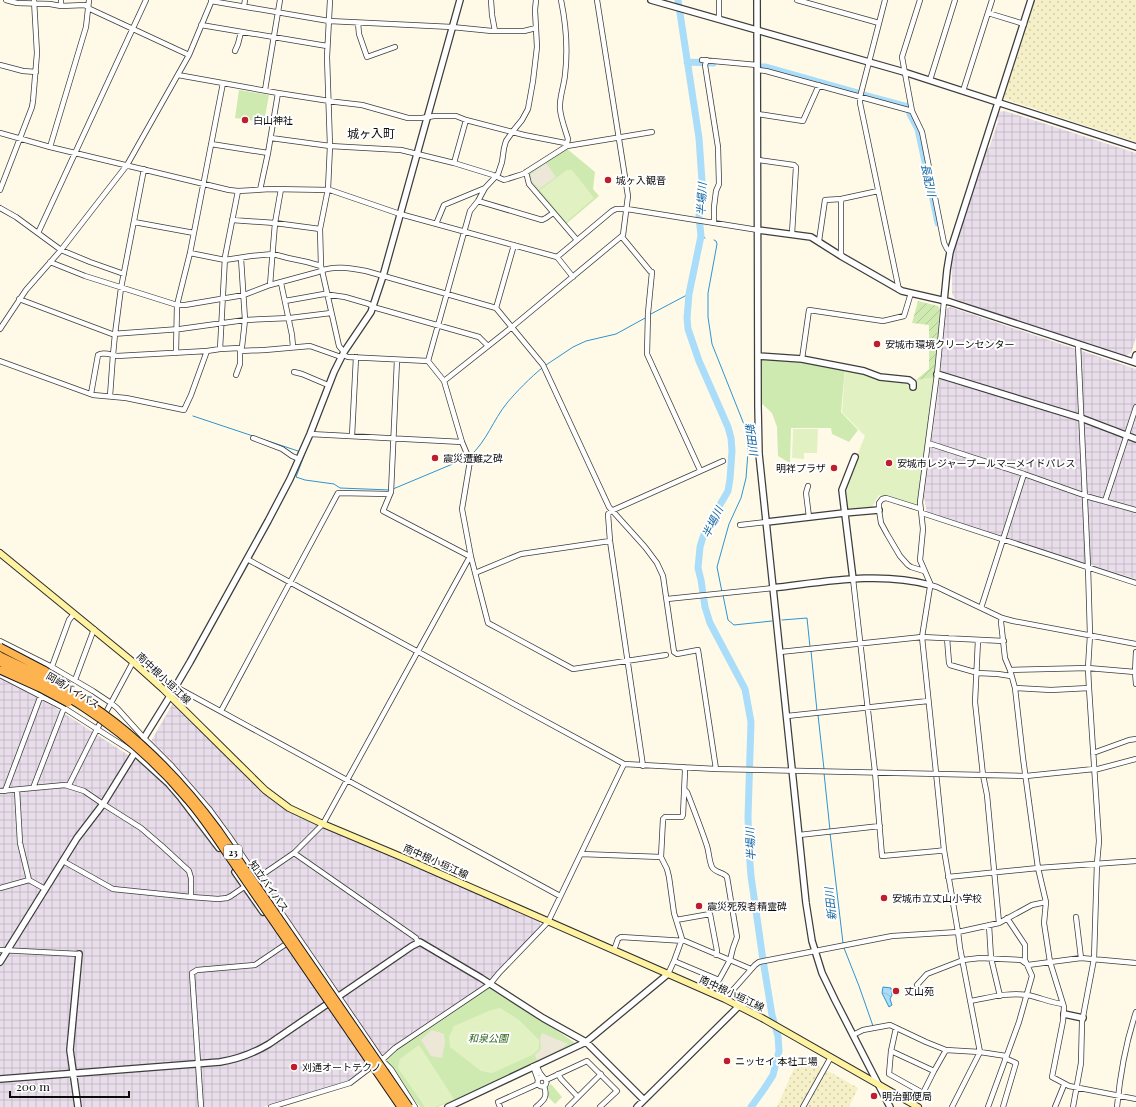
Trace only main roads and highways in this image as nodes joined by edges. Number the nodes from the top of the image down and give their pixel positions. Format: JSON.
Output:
{"nodes":[{"id":1,"x":0,"y":553,"type":"edge"},
{"id":2,"x":0,"y":647,"type":"edge"},
{"id":3,"x":0,"y":656,"type":"edge"},
{"id":4,"x":0,"y":662,"type":"edge"},
{"id":5,"x":0,"y":670,"type":"edge"},
{"id":6,"x":131,"y":742,"type":"junction"},
{"id":7,"x":147,"y":750,"type":"junction"},
{"id":8,"x":402,"y":1107,"type":"edge"},
{"id":9,"x":409,"y":1107,"type":"edge"},
{"id":10,"x":918,"y":1107,"type":"edge"}],
"edges":[{"from":1,"to":10,"type":"main road","name":"南中根小垣江線"},
{"from":2,"to":7,"type":"highway","number":"23","bridge":true},
{"from":3,"to":7,"type":"highway","name":"知立バイパス","number":"23","bridge":true},
{"from":4,"to":6,"type":"highway","name":"岡崎バイパス","number":"23","bridge":true},
{"from":5,"to":6,"type":"highway","number":"23","bridge":true},
{"from":6,"to":8,"type":"highway","name":"知立バイパス","number":"23","bridge":true},
{"from":7,"to":9,"type":"highway","name":"知立バイパス","number":"23","bridge":true}]}
